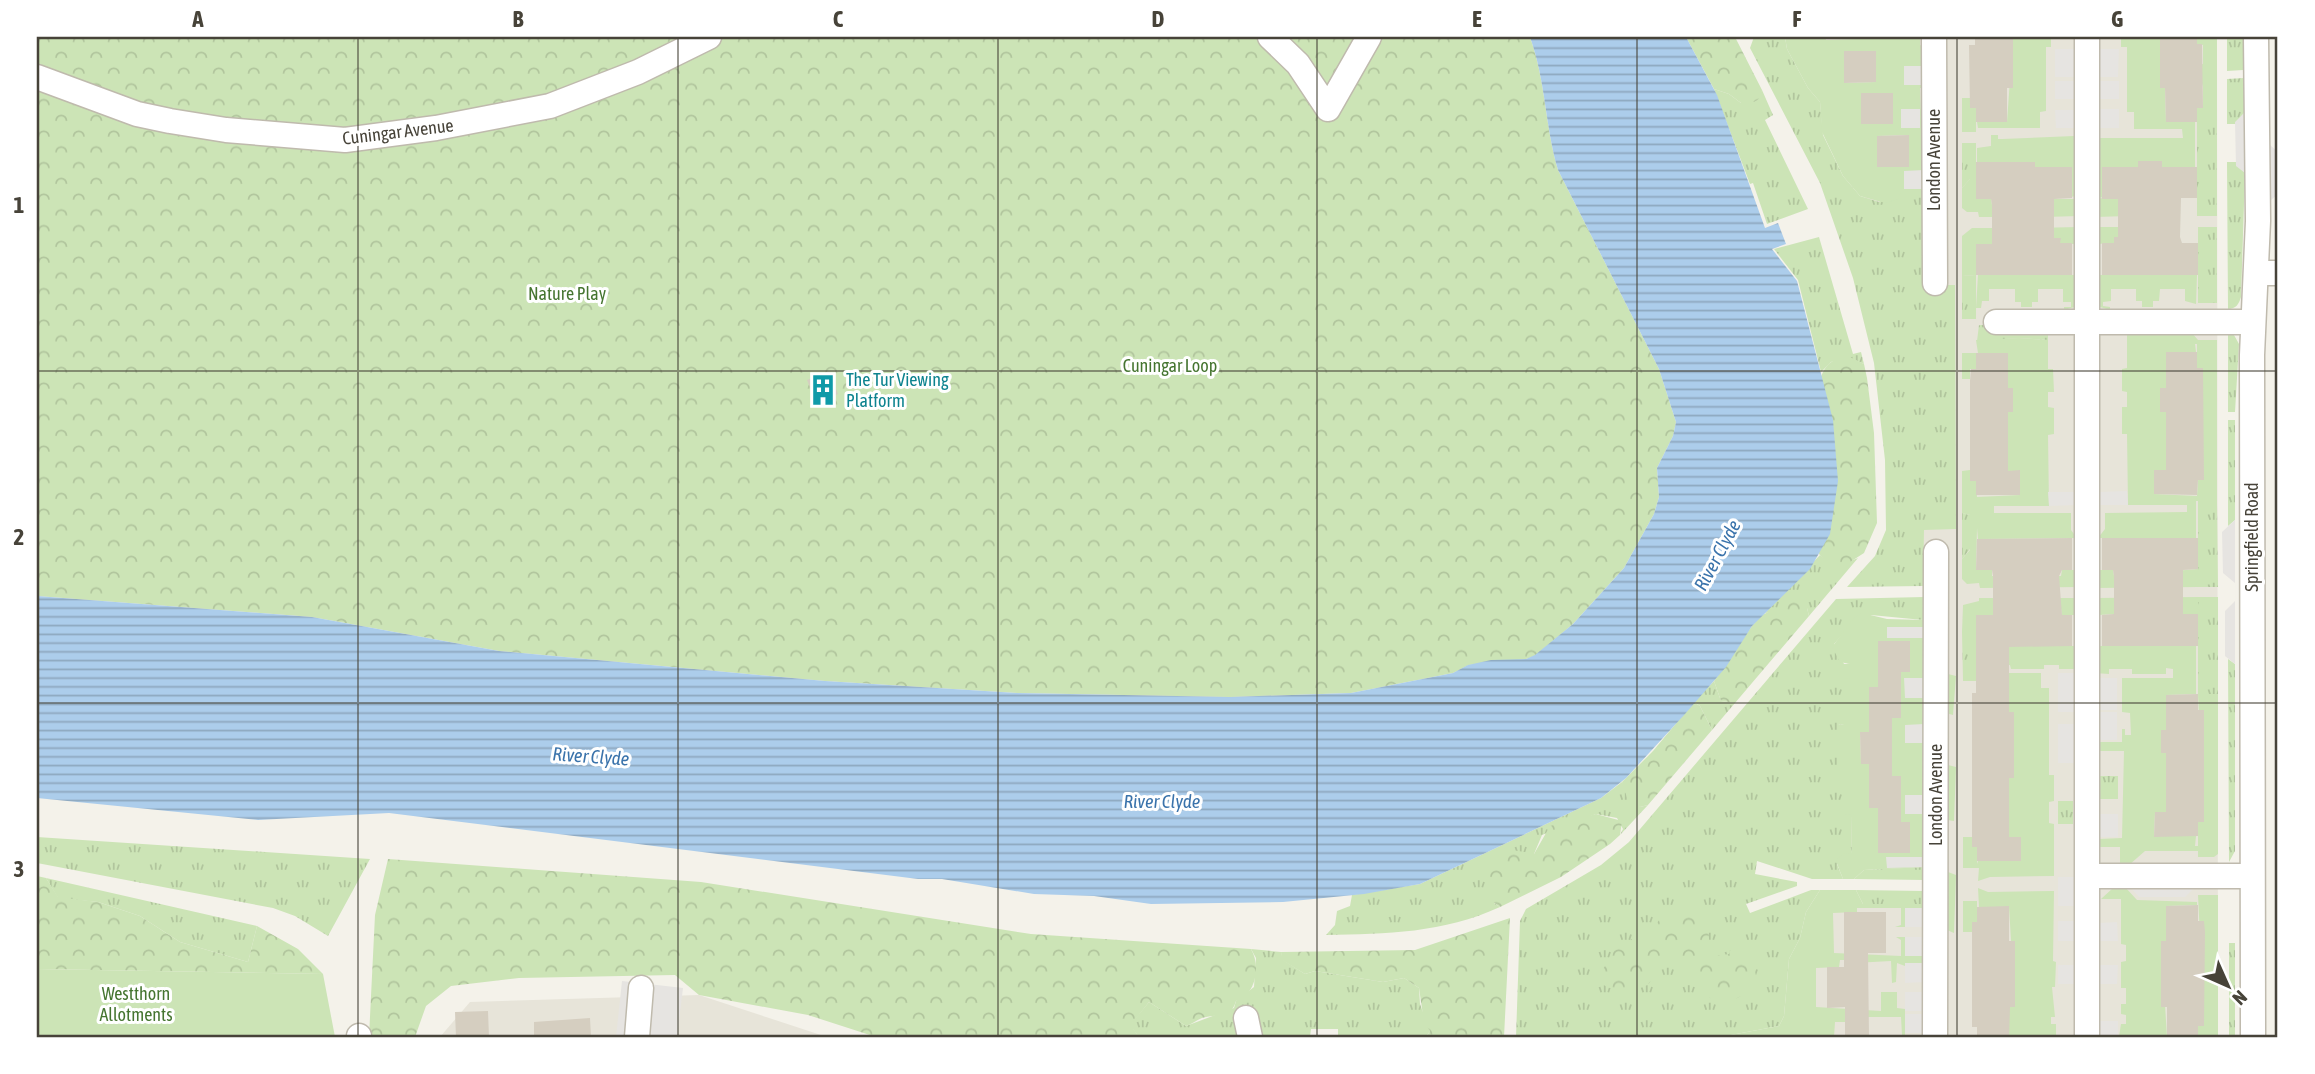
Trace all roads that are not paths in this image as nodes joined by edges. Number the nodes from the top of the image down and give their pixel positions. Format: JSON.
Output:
{"nodes":[{"id":1,"x":709,"y":37,"type":"edge"},
{"id":2,"x":1270,"y":37,"type":"edge"},
{"id":3,"x":1369,"y":37,"type":"edge"},
{"id":4,"x":1934,"y":37,"type":"edge"},
{"id":5,"x":2087,"y":37,"type":"edge"},
{"id":6,"x":2256,"y":37,"type":"edge"},
{"id":7,"x":37,"y":76,"type":"edge"},
{"id":8,"x":2268,"y":108,"type":"edge"},
{"id":9,"x":2267,"y":273,"type":"edge"},
{"id":10,"x":1935,"y":283,"type":"dead end"},
{"id":11,"x":1996,"y":322,"type":"dead end"},
{"id":12,"x":2087,"y":322,"type":"junction"},
{"id":13,"x":2253,"y":322,"type":"junction"},
{"id":14,"x":1936,"y":552,"type":"dead end"},
{"id":15,"x":2087,"y":876,"type":"junction"},
{"id":16,"x":2252,"y":876,"type":"junction"},
{"id":17,"x":641,"y":988,"type":"dead end"},
{"id":18,"x":636,"y":1037,"type":"edge"},
{"id":19,"x":1935,"y":1037,"type":"edge"},
{"id":20,"x":2087,"y":1037,"type":"edge"},
{"id":21,"x":2253,"y":1037,"type":"edge"}],
"edges":[{"from":1,"to":7,"type":"street","name":"Cuningar Avenue"},
{"from":2,"to":3,"type":"street"},
{"from":4,"to":10,"type":"street","name":"London Avenue"},
{"from":5,"to":12,"type":"street"},
{"from":6,"to":8,"type":"street","name":"Springfield Road"},
{"from":8,"to":9,"type":"street","name":"Springfield Road"},
{"from":9,"to":13,"type":"street","name":"Springfield Road"},
{"from":11,"to":12,"type":"street"},
{"from":12,"to":13,"type":"street"},
{"from":12,"to":15,"type":"street"},
{"from":13,"to":16,"type":"street","name":"Springfield Road"},
{"from":14,"to":19,"type":"street","name":"London Avenue"},
{"from":15,"to":16,"type":"street"},
{"from":15,"to":20,"type":"street"},
{"from":16,"to":21,"type":"street","name":"Springfield Road"},
{"from":17,"to":18,"type":"street"}]}
